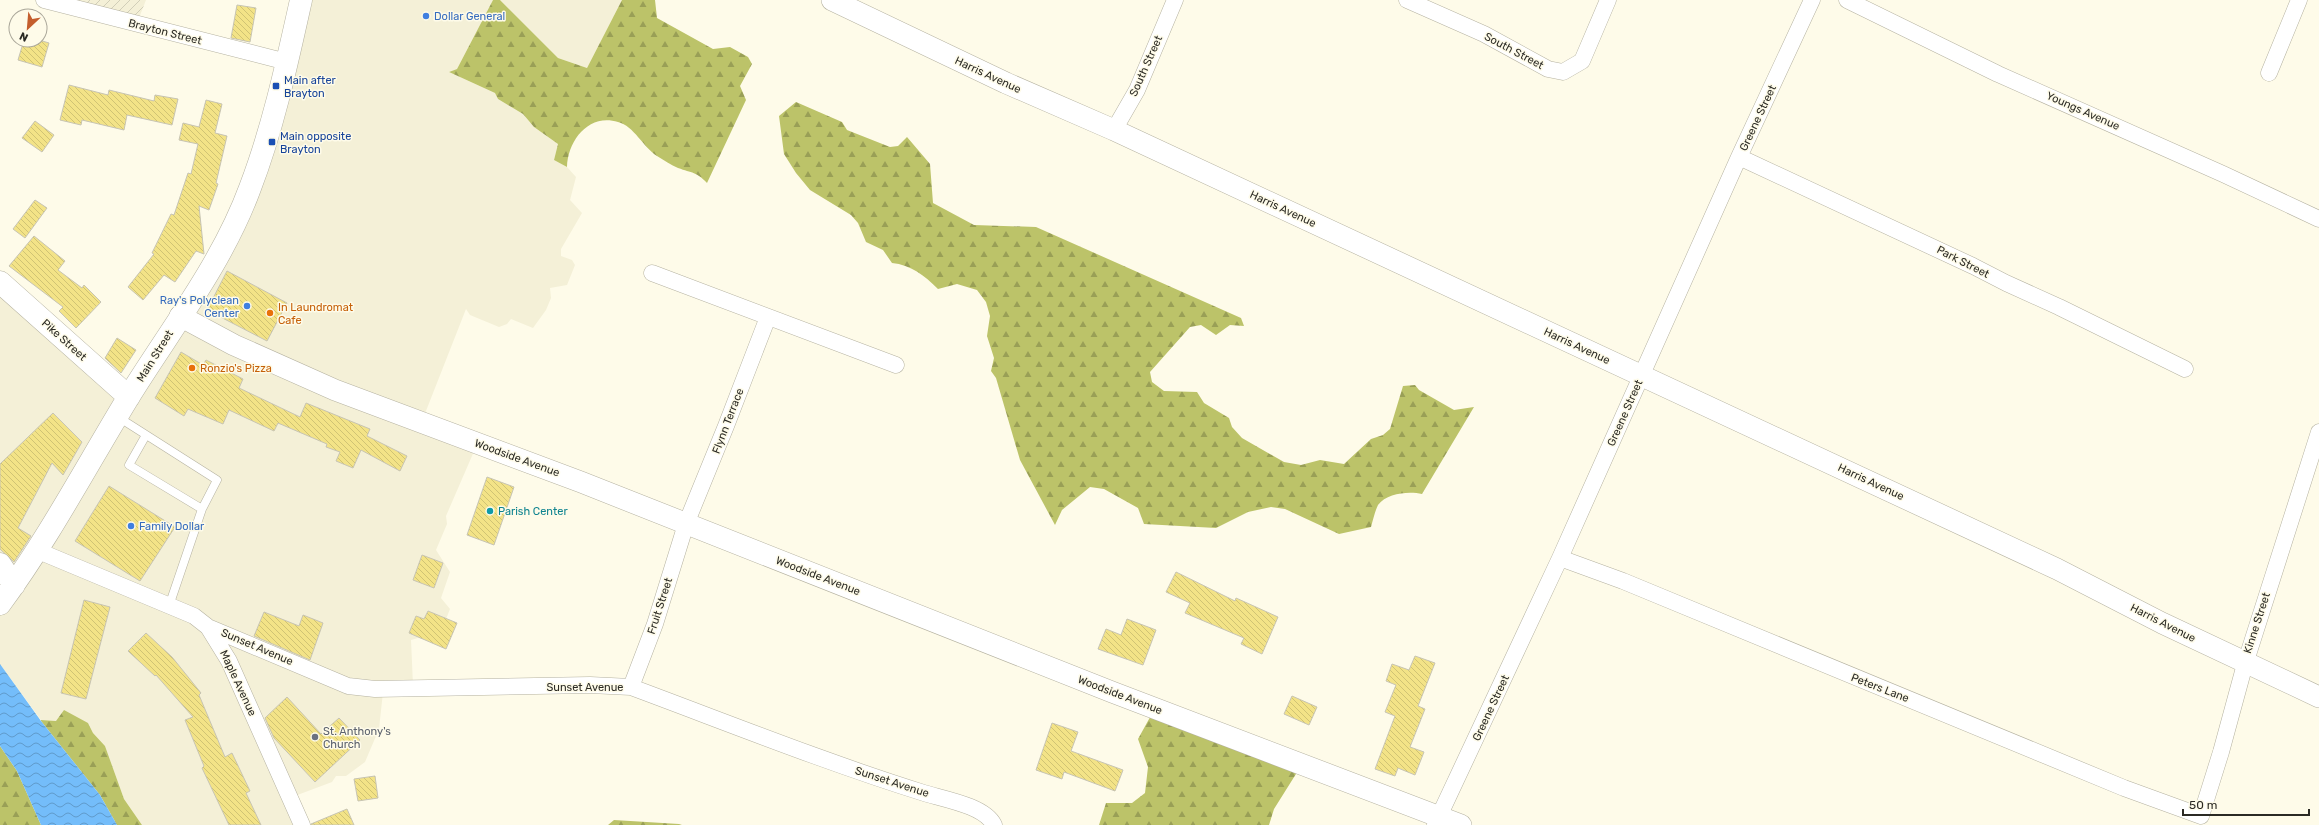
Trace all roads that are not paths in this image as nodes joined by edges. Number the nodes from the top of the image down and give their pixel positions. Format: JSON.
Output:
{"nodes":[{"id":1,"x":44,"y":0,"type":"edge"},
{"id":2,"x":302,"y":0,"type":"edge"},
{"id":3,"x":832,"y":0,"type":"edge"},
{"id":4,"x":1175,"y":0,"type":"edge"},
{"id":5,"x":1407,"y":0,"type":"edge"},
{"id":6,"x":1608,"y":0,"type":"edge"},
{"id":7,"x":1812,"y":0,"type":"edge"},
{"id":8,"x":1847,"y":0,"type":"edge"},
{"id":9,"x":2299,"y":0,"type":"edge"},
{"id":10,"x":287,"y":62,"type":"junction"},
{"id":11,"x":2269,"y":73,"type":"dead end"},
{"id":12,"x":1114,"y":130,"type":"junction"},
{"id":13,"x":1739,"y":156,"type":"junction"},
{"id":14,"x":2319,"y":220,"type":"edge"},
{"id":15,"x":652,"y":273,"type":"dead end"},
{"id":16,"x":0,"y":282,"type":"edge"},
{"id":17,"x":180,"y":316,"type":"junction"},
{"id":18,"x":768,"y":317,"type":"junction"},
{"id":19,"x":896,"y":365,"type":"dead end"},
{"id":20,"x":2186,"y":369,"type":"dead end"},
{"id":21,"x":1642,"y":376,"type":"junction"},
{"id":22,"x":128,"y":397,"type":"junction"},
{"id":23,"x":117,"y":416,"type":"junction"},
{"id":24,"x":2319,"y":432,"type":"edge"},
{"id":25,"x":146,"y":435,"type":"junction"},
{"id":26,"x":202,"y":509,"type":"junction"},
{"id":27,"x":686,"y":524,"type":"junction"},
{"id":28,"x":36,"y":550,"type":"junction"},
{"id":29,"x":1560,"y":558,"type":"junction"},
{"id":30,"x":0,"y":564,"type":"edge"},
{"id":31,"x":14,"y":585,"type":"junction"},
{"id":32,"x":0,"y":604,"type":"edge"},
{"id":33,"x":169,"y":606,"type":"junction"},
{"id":34,"x":208,"y":627,"type":"junction"},
{"id":35,"x":2245,"y":664,"type":"junction"},
{"id":36,"x":631,"y":687,"type":"junction"},
{"id":37,"x":2319,"y":697,"type":"edge"},
{"id":38,"x":2201,"y":816,"type":"joint"},
{"id":39,"x":1437,"y":821,"type":"edge"},
{"id":40,"x":302,"y":825,"type":"edge"},
{"id":41,"x":994,"y":825,"type":"edge"},
{"id":42,"x":1461,"y":825,"type":"edge"}],
"edges":[{"from":1,"to":10,"type":"street","name":"Brayton Street"},
{"from":2,"to":10,"type":"main road","name":"Main Street"},
{"from":3,"to":12,"type":"street","name":"Harris Avenue"},
{"from":4,"to":12,"type":"street","name":"South Street"},
{"from":5,"to":6,"type":"street","name":"South Street"},
{"from":7,"to":13,"type":"street","name":"Greene Street"},
{"from":8,"to":14,"type":"street","name":"Youngs Avenue"},
{"from":9,"to":11,"type":"street"},
{"from":10,"to":17,"type":"main road","name":"Main Street"},
{"from":12,"to":21,"type":"street","name":"Harris Avenue"},
{"from":13,"to":20,"type":"street","name":"Park Street"},
{"from":13,"to":21,"type":"street","name":"Greene Street"},
{"from":15,"to":18,"type":"street"},
{"from":16,"to":22,"type":"main road","name":"Pike Street"},
{"from":17,"to":22,"type":"main road","name":"Main Street"},
{"from":17,"to":27,"type":"street","name":"Woodside Avenue"},
{"from":18,"to":19,"type":"street"},
{"from":18,"to":27,"type":"street","name":"Flynn Terrace"},
{"from":21,"to":29,"type":"street","name":"Greene Street"},
{"from":21,"to":35,"type":"street","name":"Harris Avenue"},
{"from":22,"to":23,"type":"main road","name":"Main Street"},
{"from":23,"to":25,"type":"lane"},
{"from":23,"to":28,"type":"main road","name":"Main Street"},
{"from":24,"to":35,"type":"street","name":"Kinne Street"},
{"from":25,"to":26,"type":"lane"},
{"from":25,"to":26,"type":"lane"},
{"from":26,"to":33,"type":"lane"},
{"from":27,"to":36,"type":"street","name":"Fruit Street"},
{"from":27,"to":39,"type":"street","name":"Woodside Avenue"},
{"from":28,"to":31,"type":"main road","name":"Main Street"},
{"from":28,"to":33,"type":"street","name":"Maple Avenue"},
{"from":29,"to":38,"type":"street","name":"Peters Lane"},
{"from":29,"to":39,"type":"street","name":"Greene Street"},
{"from":30,"to":31,"type":"main road"},
{"from":31,"to":32,"type":"main road","name":"Main Street"},
{"from":33,"to":34,"type":"street","name":"Maple Avenue"},
{"from":34,"to":36,"type":"street","name":"Sunset Avenue"},
{"from":34,"to":40,"type":"street","name":"Maple Avenue"},
{"from":35,"to":37,"type":"street","name":"Harris Avenue"},
{"from":35,"to":38,"type":"street","name":"Kinne Street"},
{"from":36,"to":41,"type":"street","name":"Sunset Avenue"},
{"from":39,"to":42,"type":"street","name":"Woodside Avenue"}]}
